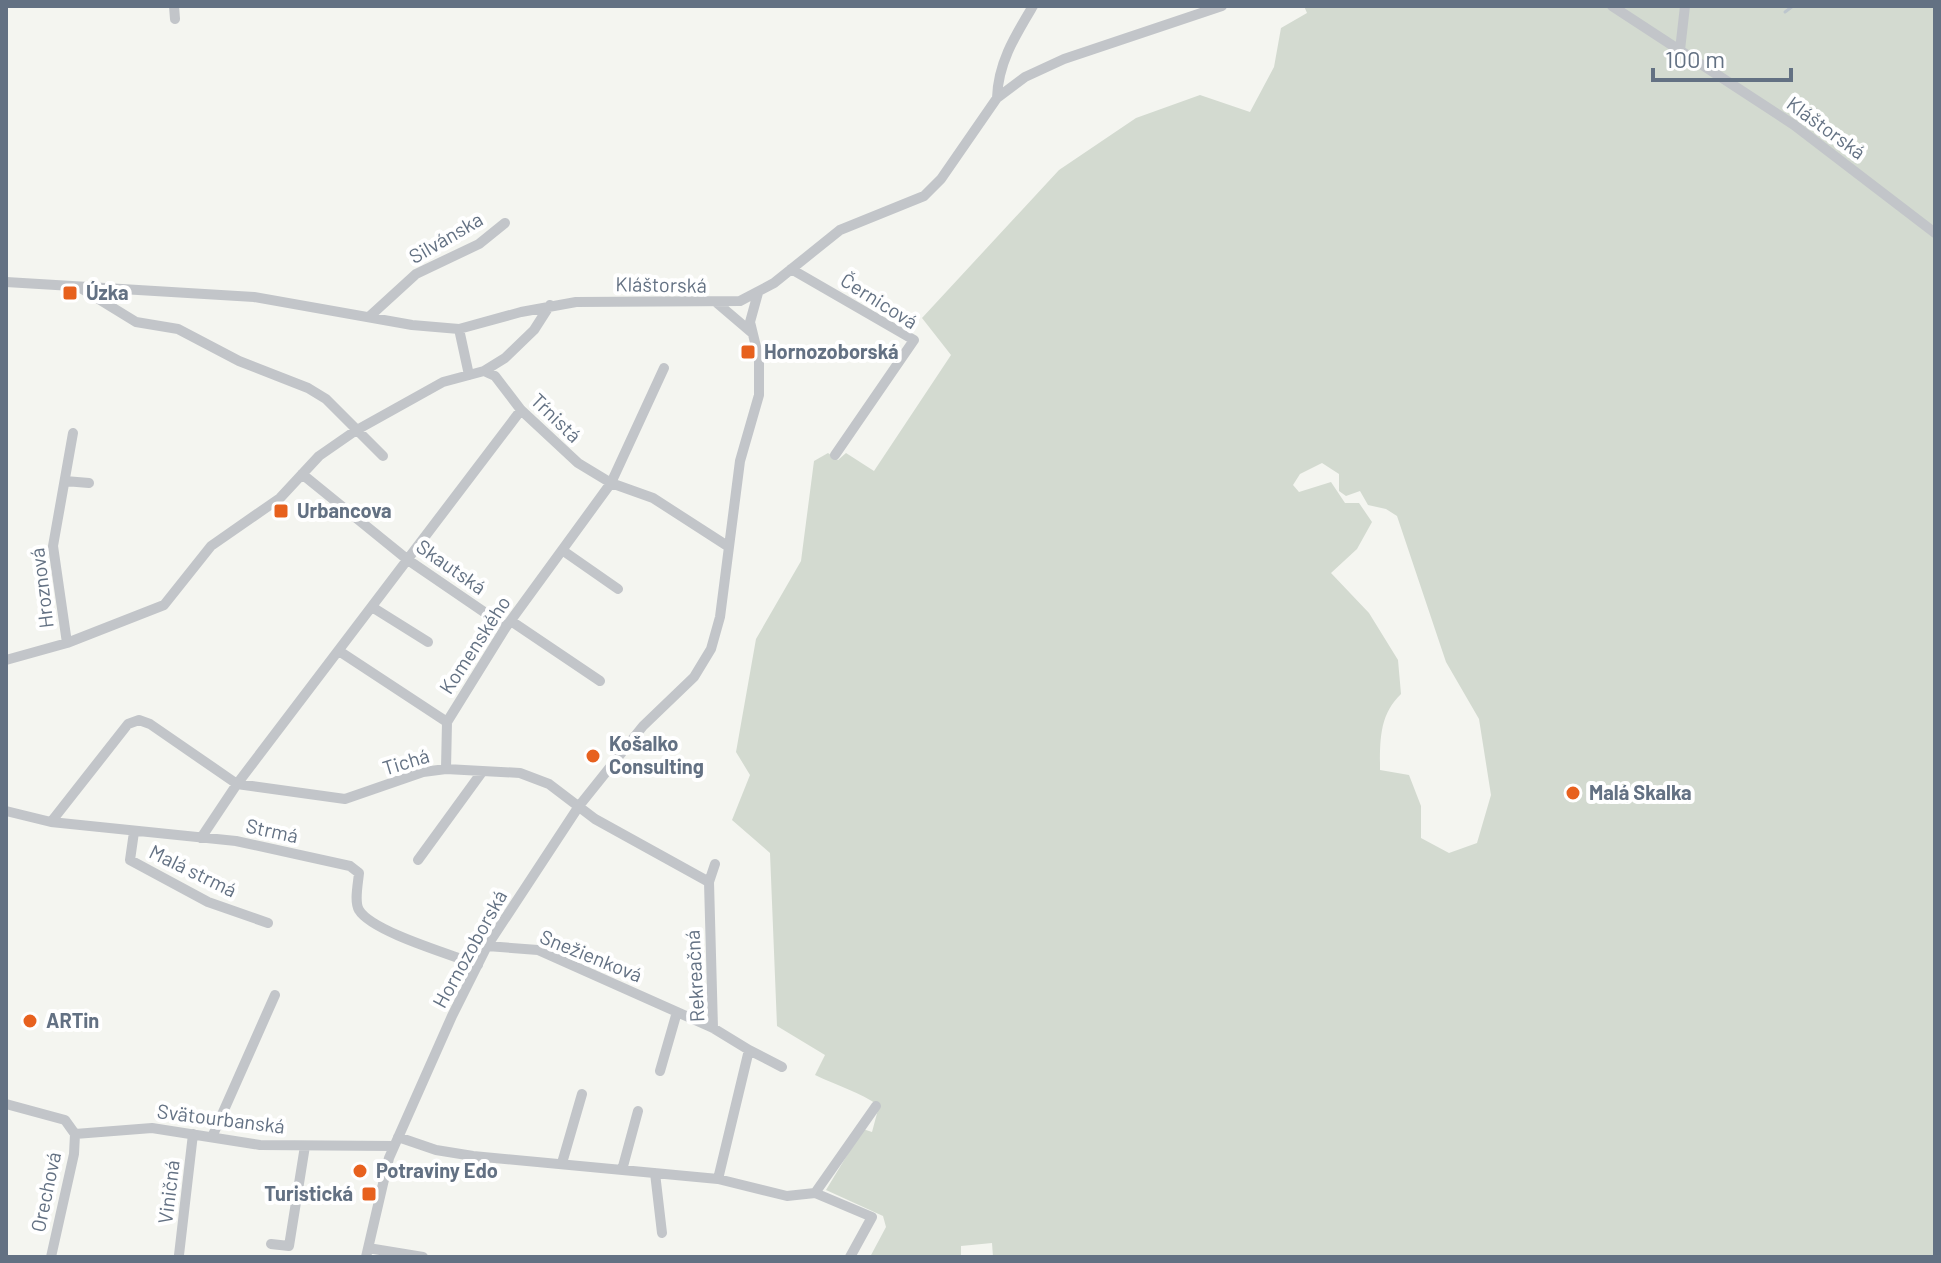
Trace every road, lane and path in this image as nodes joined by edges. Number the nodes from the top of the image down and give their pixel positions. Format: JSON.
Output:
{"nodes":[{"id":1,"x":174,"y":6,"type":"edge"},
{"id":2,"x":1033,"y":6,"type":"edge"},
{"id":3,"x":1222,"y":6,"type":"edge"},
{"id":4,"x":1612,"y":6,"type":"edge"},
{"id":5,"x":1685,"y":6,"type":"edge"},
{"id":6,"x":175,"y":19,"type":"dead end"},
{"id":7,"x":1680,"y":50,"type":"junction"},
{"id":8,"x":997,"y":98,"type":"junction"},
{"id":9,"x":505,"y":223,"type":"dead end"},
{"id":10,"x":1935,"y":233,"type":"edge"},
{"id":11,"x":791,"y":269,"type":"junction"},
{"id":12,"x":6,"y":282,"type":"edge"},
{"id":13,"x":77,"y":286,"type":"junction"},
{"id":14,"x":758,"y":293,"type":"junction"},
{"id":15,"x":717,"y":303,"type":"junction"},
{"id":16,"x":550,"y":305,"type":"junction"},
{"id":17,"x":370,"y":316,"type":"junction"},
{"id":18,"x":459,"y":329,"type":"junction"},
{"id":19,"x":751,"y":332,"type":"junction"},
{"id":20,"x":664,"y":368,"type":"dead end"},
{"id":21,"x":484,"y":371,"type":"junction"},
{"id":22,"x":469,"y":375,"type":"junction"},
{"id":23,"x":521,"y":410,"type":"junction"},
{"id":24,"x":355,"y":431,"type":"junction"},
{"id":25,"x":73,"y":433,"type":"dead end"},
{"id":26,"x":835,"y":455,"type":"dead end"},
{"id":27,"x":383,"y":456,"type":"dead end"},
{"id":28,"x":302,"y":474,"type":"junction"},
{"id":29,"x":65,"y":481,"type":"junction"},
{"id":30,"x":89,"y":483,"type":"dead end"},
{"id":31,"x":611,"y":483,"type":"junction"},
{"id":32,"x":729,"y":547,"type":"junction"},
{"id":33,"x":562,"y":550,"type":"junction"},
{"id":34,"x":408,"y":560,"type":"junction"},
{"id":35,"x":618,"y":589,"type":"dead end"},
{"id":36,"x":372,"y":607,"type":"junction"},
{"id":37,"x":509,"y":624,"type":"junction"},
{"id":38,"x":428,"y":642,"type":"dead end"},
{"id":39,"x":67,"y":643,"type":"junction"},
{"id":40,"x":339,"y":651,"type":"junction"},
{"id":41,"x":6,"y":660,"type":"edge"},
{"id":42,"x":600,"y":681,"type":"dead end"},
{"id":43,"x":447,"y":722,"type":"junction"},
{"id":44,"x":446,"y":769,"type":"junction"},
{"id":45,"x":482,"y":772,"type":"junction"},
{"id":46,"x":237,"y":784,"type":"junction"},
{"id":47,"x":579,"y":806,"type":"junction"},
{"id":48,"x":6,"y":811,"type":"edge"},
{"id":49,"x":51,"y":822,"type":"junction"},
{"id":50,"x":134,"y":832,"type":"junction"},
{"id":51,"x":201,"y":838,"type":"junction"},
{"id":52,"x":418,"y":860,"type":"dead end"},
{"id":53,"x":715,"y":864,"type":"dead end"},
{"id":54,"x":709,"y":882,"type":"junction"},
{"id":55,"x":268,"y":923,"type":"dead end"},
{"id":56,"x":487,"y":946,"type":"junction"},
{"id":57,"x":478,"y":965,"type":"junction"},
{"id":58,"x":275,"y":995,"type":"dead end"},
{"id":59,"x":677,"y":1012,"type":"junction"},
{"id":60,"x":713,"y":1028,"type":"junction"},
{"id":61,"x":749,"y":1050,"type":"junction"},
{"id":62,"x":782,"y":1067,"type":"dead end"},
{"id":63,"x":660,"y":1071,"type":"dead end"},
{"id":64,"x":582,"y":1094,"type":"dead end"},
{"id":65,"x":6,"y":1104,"type":"edge"},
{"id":66,"x":876,"y":1106,"type":"dead end"},
{"id":67,"x":638,"y":1111,"type":"dead end"},
{"id":68,"x":75,"y":1134,"type":"junction"},
{"id":69,"x":193,"y":1134,"type":"junction"},
{"id":70,"x":212,"y":1137,"type":"junction"},
{"id":71,"x":396,"y":1142,"type":"junction"},
{"id":72,"x":305,"y":1146,"type":"junction"},
{"id":73,"x":562,"y":1163,"type":"junction"},
{"id":74,"x":622,"y":1170,"type":"junction"},
{"id":75,"x":655,"y":1173,"type":"junction"},
{"id":76,"x":718,"y":1179,"type":"junction"},
{"id":77,"x":815,"y":1193,"type":"junction"},
{"id":78,"x":662,"y":1233,"type":"dead end"},
{"id":79,"x":271,"y":1244,"type":"dead end"},
{"id":80,"x":367,"y":1253,"type":"edge"},
{"id":81,"x":179,"y":1255,"type":"dead end"},
{"id":82,"x":51,"y":1257,"type":"edge"},
{"id":83,"x":423,"y":1257,"type":"edge"},
{"id":84,"x":850,"y":1257,"type":"edge"}],
"edges":[{"from":1,"to":6,"type":"street"},
{"from":2,"to":8,"type":"street"},
{"from":3,"to":8,"type":"street","name":"Kláštorská"},
{"from":4,"to":7,"type":"street","name":"Kláštorská"},
{"from":5,"to":7,"type":"street"},
{"from":7,"to":10,"type":"street","name":"Kláštorská"},
{"from":8,"to":11,"type":"street","name":"Kláštorská"},
{"from":9,"to":17,"type":"street","name":"Silvánska"},
{"from":11,"to":14,"type":"street","name":"Kláštorská"},
{"from":11,"to":26,"type":"street","name":"Černicová"},
{"from":12,"to":13,"type":"street","name":"Kláštorská"},
{"from":13,"to":17,"type":"street","name":"Kláštorská"},
{"from":13,"to":24,"type":"street"},
{"from":14,"to":15,"type":"street","name":"Kláštorská"},
{"from":14,"to":19,"type":"street","name":"Hornozoborská"},
{"from":15,"to":16,"type":"street","name":"Kláštorská"},
{"from":15,"to":19,"type":"street"},
{"from":16,"to":18,"type":"street","name":"Kláštorská"},
{"from":16,"to":21,"type":"street"},
{"from":17,"to":18,"type":"street","name":"Kláštorská"},
{"from":18,"to":22,"type":"street"},
{"from":19,"to":32,"type":"street","name":"Hornozoborská"},
{"from":20,"to":31,"type":"street"},
{"from":21,"to":22,"type":"street"},
{"from":21,"to":23,"type":"street","name":"Tŕnistá"},
{"from":22,"to":24,"type":"street"},
{"from":23,"to":31,"type":"street","name":"Tŕnistá"},
{"from":23,"to":34,"type":"street"},
{"from":24,"to":27,"type":"street"},
{"from":24,"to":28,"type":"street"},
{"from":25,"to":29,"type":"street","name":"Hroznová"},
{"from":28,"to":34,"type":"street","name":"Skautská"},
{"from":28,"to":39,"type":"street"},
{"from":29,"to":30,"type":"street"},
{"from":29,"to":39,"type":"street","name":"Hroznová"},
{"from":31,"to":32,"type":"street","name":"Tŕnistá"},
{"from":31,"to":33,"type":"street","name":"Komenského"},
{"from":32,"to":47,"type":"street","name":"Hornozoborská"},
{"from":33,"to":35,"type":"street"},
{"from":33,"to":37,"type":"street","name":"Komenského"},
{"from":34,"to":36,"type":"street"},
{"from":34,"to":37,"type":"street","name":"Skautská"},
{"from":36,"to":38,"type":"street"},
{"from":36,"to":40,"type":"street"},
{"from":37,"to":42,"type":"street","name":"Skautská"},
{"from":37,"to":43,"type":"street","name":"Komenského"},
{"from":39,"to":41,"type":"street"},
{"from":40,"to":43,"type":"street"},
{"from":40,"to":46,"type":"street"},
{"from":43,"to":44,"type":"street","name":"Komenského"},
{"from":44,"to":45,"type":"street","name":"Tichá"},
{"from":44,"to":46,"type":"street","name":"Tichá"},
{"from":45,"to":47,"type":"street","name":"Tichá"},
{"from":45,"to":52,"type":"street"},
{"from":46,"to":49,"type":"street"},
{"from":46,"to":51,"type":"street"},
{"from":47,"to":54,"type":"street"},
{"from":47,"to":56,"type":"street","name":"Hornozoborská"},
{"from":48,"to":49,"type":"street","name":"Strmá"},
{"from":49,"to":50,"type":"street","name":"Strmá"},
{"from":50,"to":51,"type":"street","name":"Strmá"},
{"from":50,"to":55,"type":"street","name":"Malá strmá"},
{"from":51,"to":57,"type":"street","name":"Strmá"},
{"from":53,"to":54,"type":"street","name":"Rekreačná"},
{"from":54,"to":60,"type":"street","name":"Rekreačná"},
{"from":56,"to":57,"type":"street","name":"Hornozoborská"},
{"from":56,"to":59,"type":"street","name":"Snežienková"},
{"from":57,"to":71,"type":"street","name":"Hornozoborská"},
{"from":58,"to":70,"type":"street"},
{"from":59,"to":60,"type":"street","name":"Snežienková"},
{"from":59,"to":63,"type":"street"},
{"from":60,"to":61,"type":"street","name":"Rekreačná"},
{"from":61,"to":62,"type":"street","name":"Rekreačná"},
{"from":61,"to":76,"type":"street"},
{"from":64,"to":73,"type":"street"},
{"from":65,"to":68,"type":"street"},
{"from":66,"to":77,"type":"street"},
{"from":67,"to":74,"type":"street"},
{"from":68,"to":69,"type":"street","name":"Svätourbanská"},
{"from":68,"to":82,"type":"street","name":"Orechová"},
{"from":69,"to":70,"type":"street","name":"Svätourbanská"},
{"from":69,"to":81,"type":"street","name":"Viničná"},
{"from":70,"to":72,"type":"street","name":"Svätourbanská"},
{"from":71,"to":72,"type":"street","name":"Svätourbanská"},
{"from":71,"to":73,"type":"street"},
{"from":71,"to":80,"type":"street","name":"Hornozoborská"},
{"from":72,"to":79,"type":"street"},
{"from":73,"to":74,"type":"street"},
{"from":74,"to":75,"type":"street"},
{"from":75,"to":76,"type":"street"},
{"from":75,"to":78,"type":"street"},
{"from":76,"to":77,"type":"street"},
{"from":77,"to":84,"type":"street"},
{"from":80,"to":83,"type":"street"}]}
